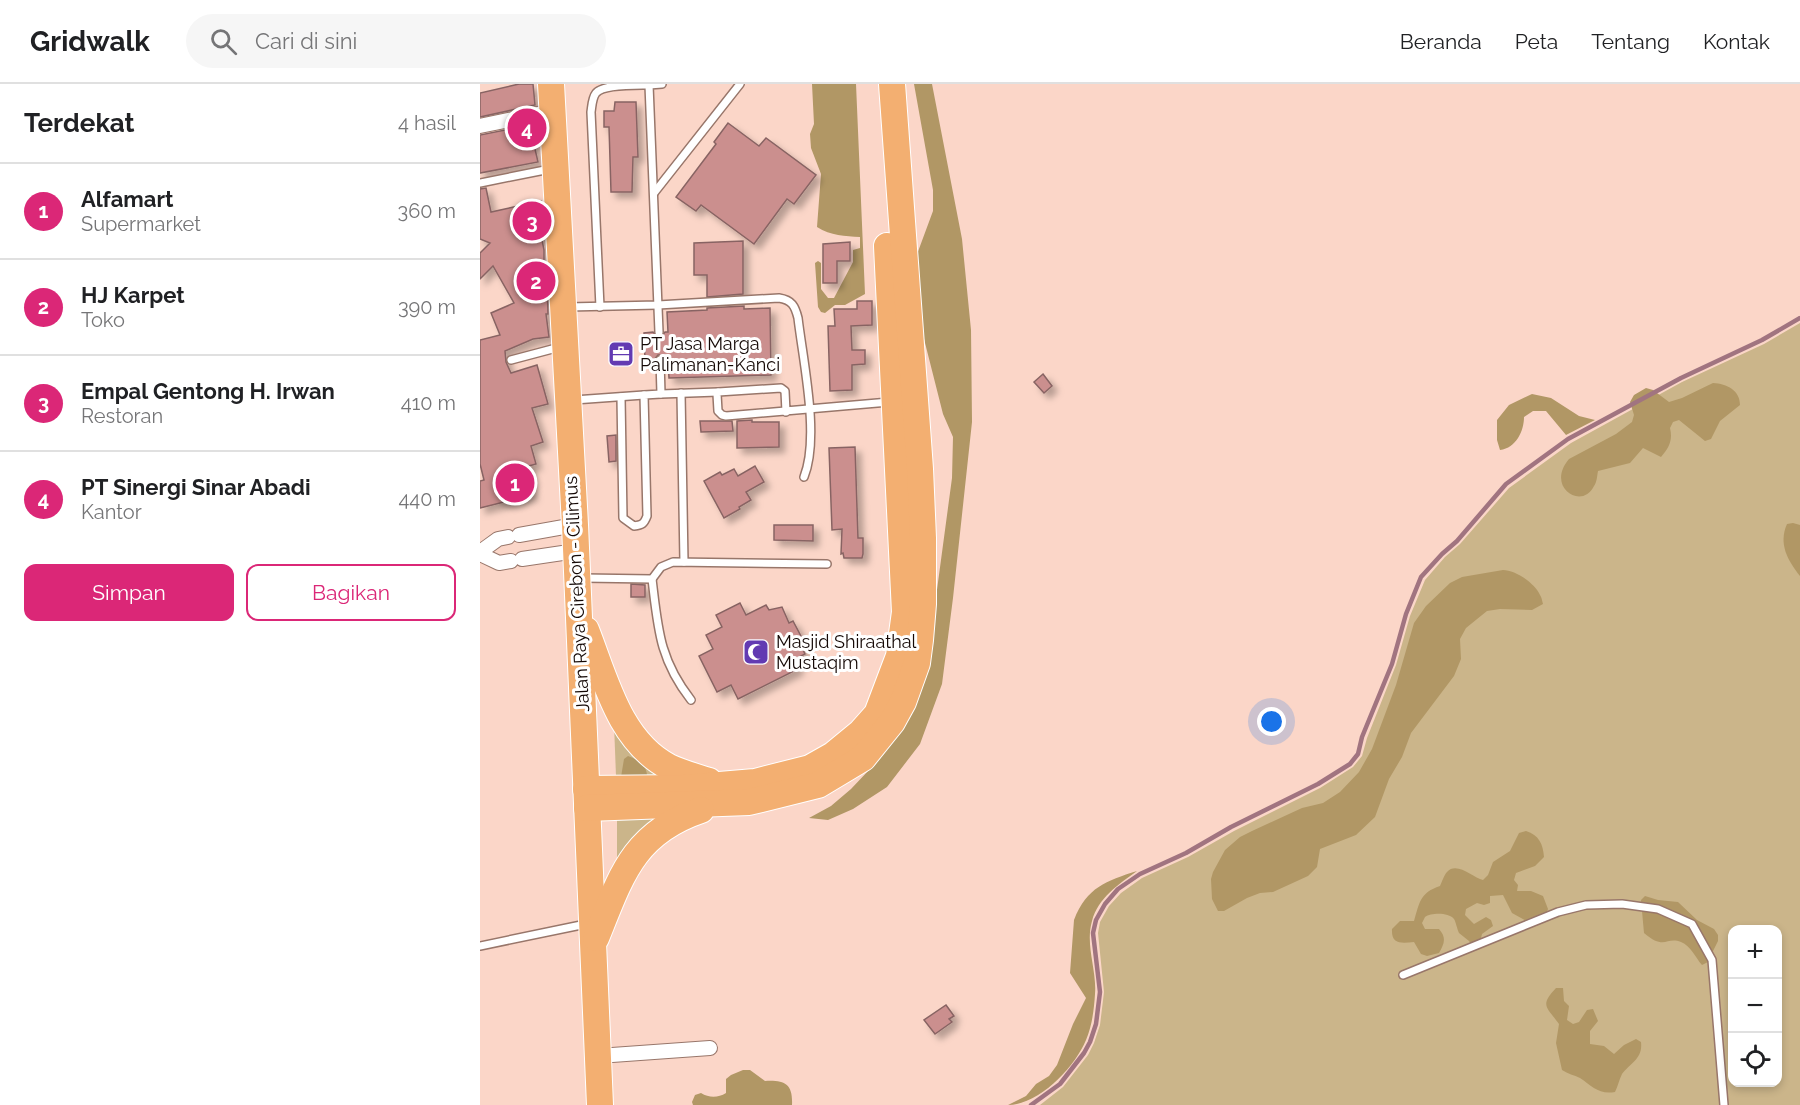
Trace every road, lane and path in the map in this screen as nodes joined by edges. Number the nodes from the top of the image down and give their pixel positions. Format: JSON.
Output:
{"nodes":[{"id":1,"x":551,"y":84,"type":"edge"},
{"id":2,"x":662,"y":84,"type":"edge"},
{"id":3,"x":740,"y":84,"type":"edge"},
{"id":4,"x":881,"y":84,"type":"edge"},
{"id":5,"x":892,"y":84,"type":"edge"},
{"id":6,"x":650,"y":85,"type":"edge"},
{"id":7,"x":552,"y":111,"type":"junction"},
{"id":8,"x":480,"y":126,"type":"edge"},
{"id":9,"x":555,"y":168,"type":"junction"},
{"id":10,"x":480,"y":183,"type":"edge"},
{"id":11,"x":654,"y":193,"type":"junction"},
{"id":12,"x":658,"y":305,"type":"junction"},
{"id":13,"x":564,"y":307,"type":"junction"},
{"id":14,"x":600,"y":307,"type":"junction"},
{"id":15,"x":659,"y":332,"type":"dead end"},
{"id":16,"x":565,"y":346,"type":"junction"},
{"id":17,"x":511,"y":360,"type":"dead end"},
{"id":18,"x":660,"y":360,"type":"dead end"},
{"id":19,"x":718,"y":392,"type":"junction"},
{"id":20,"x":681,"y":393,"type":"junction"},
{"id":21,"x":661,"y":394,"type":"junction"},
{"id":22,"x":644,"y":395,"type":"junction"},
{"id":23,"x":621,"y":397,"type":"junction"},
{"id":24,"x":568,"y":400,"type":"junction"},
{"id":25,"x":896,"y":402,"type":"junction"},
{"id":26,"x":809,"y":410,"type":"junction"},
{"id":27,"x":786,"y":412,"type":"junction"},
{"id":28,"x":804,"y":477,"type":"dead end"},
{"id":29,"x":575,"y":525,"type":"junction"},
{"id":30,"x":576,"y":551,"type":"junction"},
{"id":31,"x":480,"y":553,"type":"edge"},
{"id":32,"x":684,"y":562,"type":"junction"},
{"id":33,"x":827,"y":564,"type":"dead end"},
{"id":34,"x":577,"y":578,"type":"junction"},
{"id":35,"x":652,"y":579,"type":"junction"},
{"id":36,"x":578,"y":610,"type":"junction"},
{"id":37,"x":691,"y":700,"type":"dead end"},
{"id":38,"x":721,"y":794,"type":"junction"},
{"id":39,"x":587,"y":799,"type":"junction"},
{"id":40,"x":592,"y":933,"type":"junction"},
{"id":41,"x":480,"y":946,"type":"edge"},
{"id":42,"x":1403,"y":975,"type":"dead end"},
{"id":43,"x":710,"y":1048,"type":"dead end"},
{"id":44,"x":598,"y":1056,"type":"junction"},
{"id":45,"x":600,"y":1105,"type":"edge"},
{"id":46,"x":1724,"y":1105,"type":"edge"}],
"edges":[{"from":1,"to":7,"type":"highway","name":"Jalan Raya Cirebon - Cilimus"},
{"from":2,"to":6,"type":"lane"},
{"from":3,"to":11,"type":"lane"},
{"from":4,"to":25,"type":"highway"},
{"from":5,"to":38,"type":"highway"},
{"from":6,"to":11,"type":"lane"},
{"from":6,"to":14,"type":"lane"},
{"from":7,"to":8,"type":"street"},
{"from":7,"to":9,"type":"highway","name":"Jalan Raya Cirebon - Cilimus"},
{"from":9,"to":10,"type":"lane"},
{"from":9,"to":13,"type":"highway","name":"Jalan Raya Cirebon - Cilimus"},
{"from":11,"to":12,"type":"lane"},
{"from":12,"to":14,"type":"lane"},
{"from":12,"to":15,"type":"lane"},
{"from":12,"to":26,"type":"lane"},
{"from":13,"to":14,"type":"lane"},
{"from":13,"to":16,"type":"highway","name":"Jalan Raya Cirebon - Cilimus"},
{"from":16,"to":17,"type":"lane"},
{"from":16,"to":24,"type":"highway","name":"Jalan Raya Cirebon - Cilimus"},
{"from":18,"to":21,"type":"lane"},
{"from":19,"to":20,"type":"lane"},
{"from":19,"to":27,"type":"lane"},
{"from":19,"to":27,"type":"lane"},
{"from":20,"to":21,"type":"lane"},
{"from":20,"to":32,"type":"lane"},
{"from":21,"to":22,"type":"lane"},
{"from":22,"to":23,"type":"lane"},
{"from":22,"to":23,"type":"lane"},
{"from":23,"to":24,"type":"lane"},
{"from":24,"to":29,"type":"highway","name":"Jalan Raya Cirebon - Cilimus"},
{"from":25,"to":26,"type":"lane"},
{"from":25,"to":38,"type":"highway"},
{"from":26,"to":27,"type":"lane"},
{"from":26,"to":28,"type":"lane"},
{"from":29,"to":30,"type":"highway","name":"Jalan Raya Cirebon - Cilimus"},
{"from":29,"to":31,"type":"street"},
{"from":30,"to":31,"type":"street"},
{"from":30,"to":34,"type":"highway","name":"Jalan Raya Cirebon - Cilimus"},
{"from":32,"to":33,"type":"lane"},
{"from":32,"to":35,"type":"lane"},
{"from":34,"to":35,"type":"lane"},
{"from":34,"to":36,"type":"highway","name":"Jalan Raya Cirebon - Cilimus"},
{"from":35,"to":37,"type":"lane"},
{"from":36,"to":38,"type":"highway"},
{"from":36,"to":39,"type":"highway","name":"Jalan Raya Cirebon - Cilimus"},
{"from":38,"to":39,"type":"highway"},
{"from":38,"to":40,"type":"highway"},
{"from":39,"to":40,"type":"highway","name":"Jalan Raya Cirebon - Cilimus"},
{"from":40,"to":41,"type":"lane"},
{"from":40,"to":44,"type":"highway","name":"Jalan Raya Cirebon - Cilimus"},
{"from":42,"to":46,"type":"lane"},
{"from":43,"to":44,"type":"street"},
{"from":44,"to":45,"type":"highway","name":"Jalan Raya Cirebon - Cilimus"}]}
